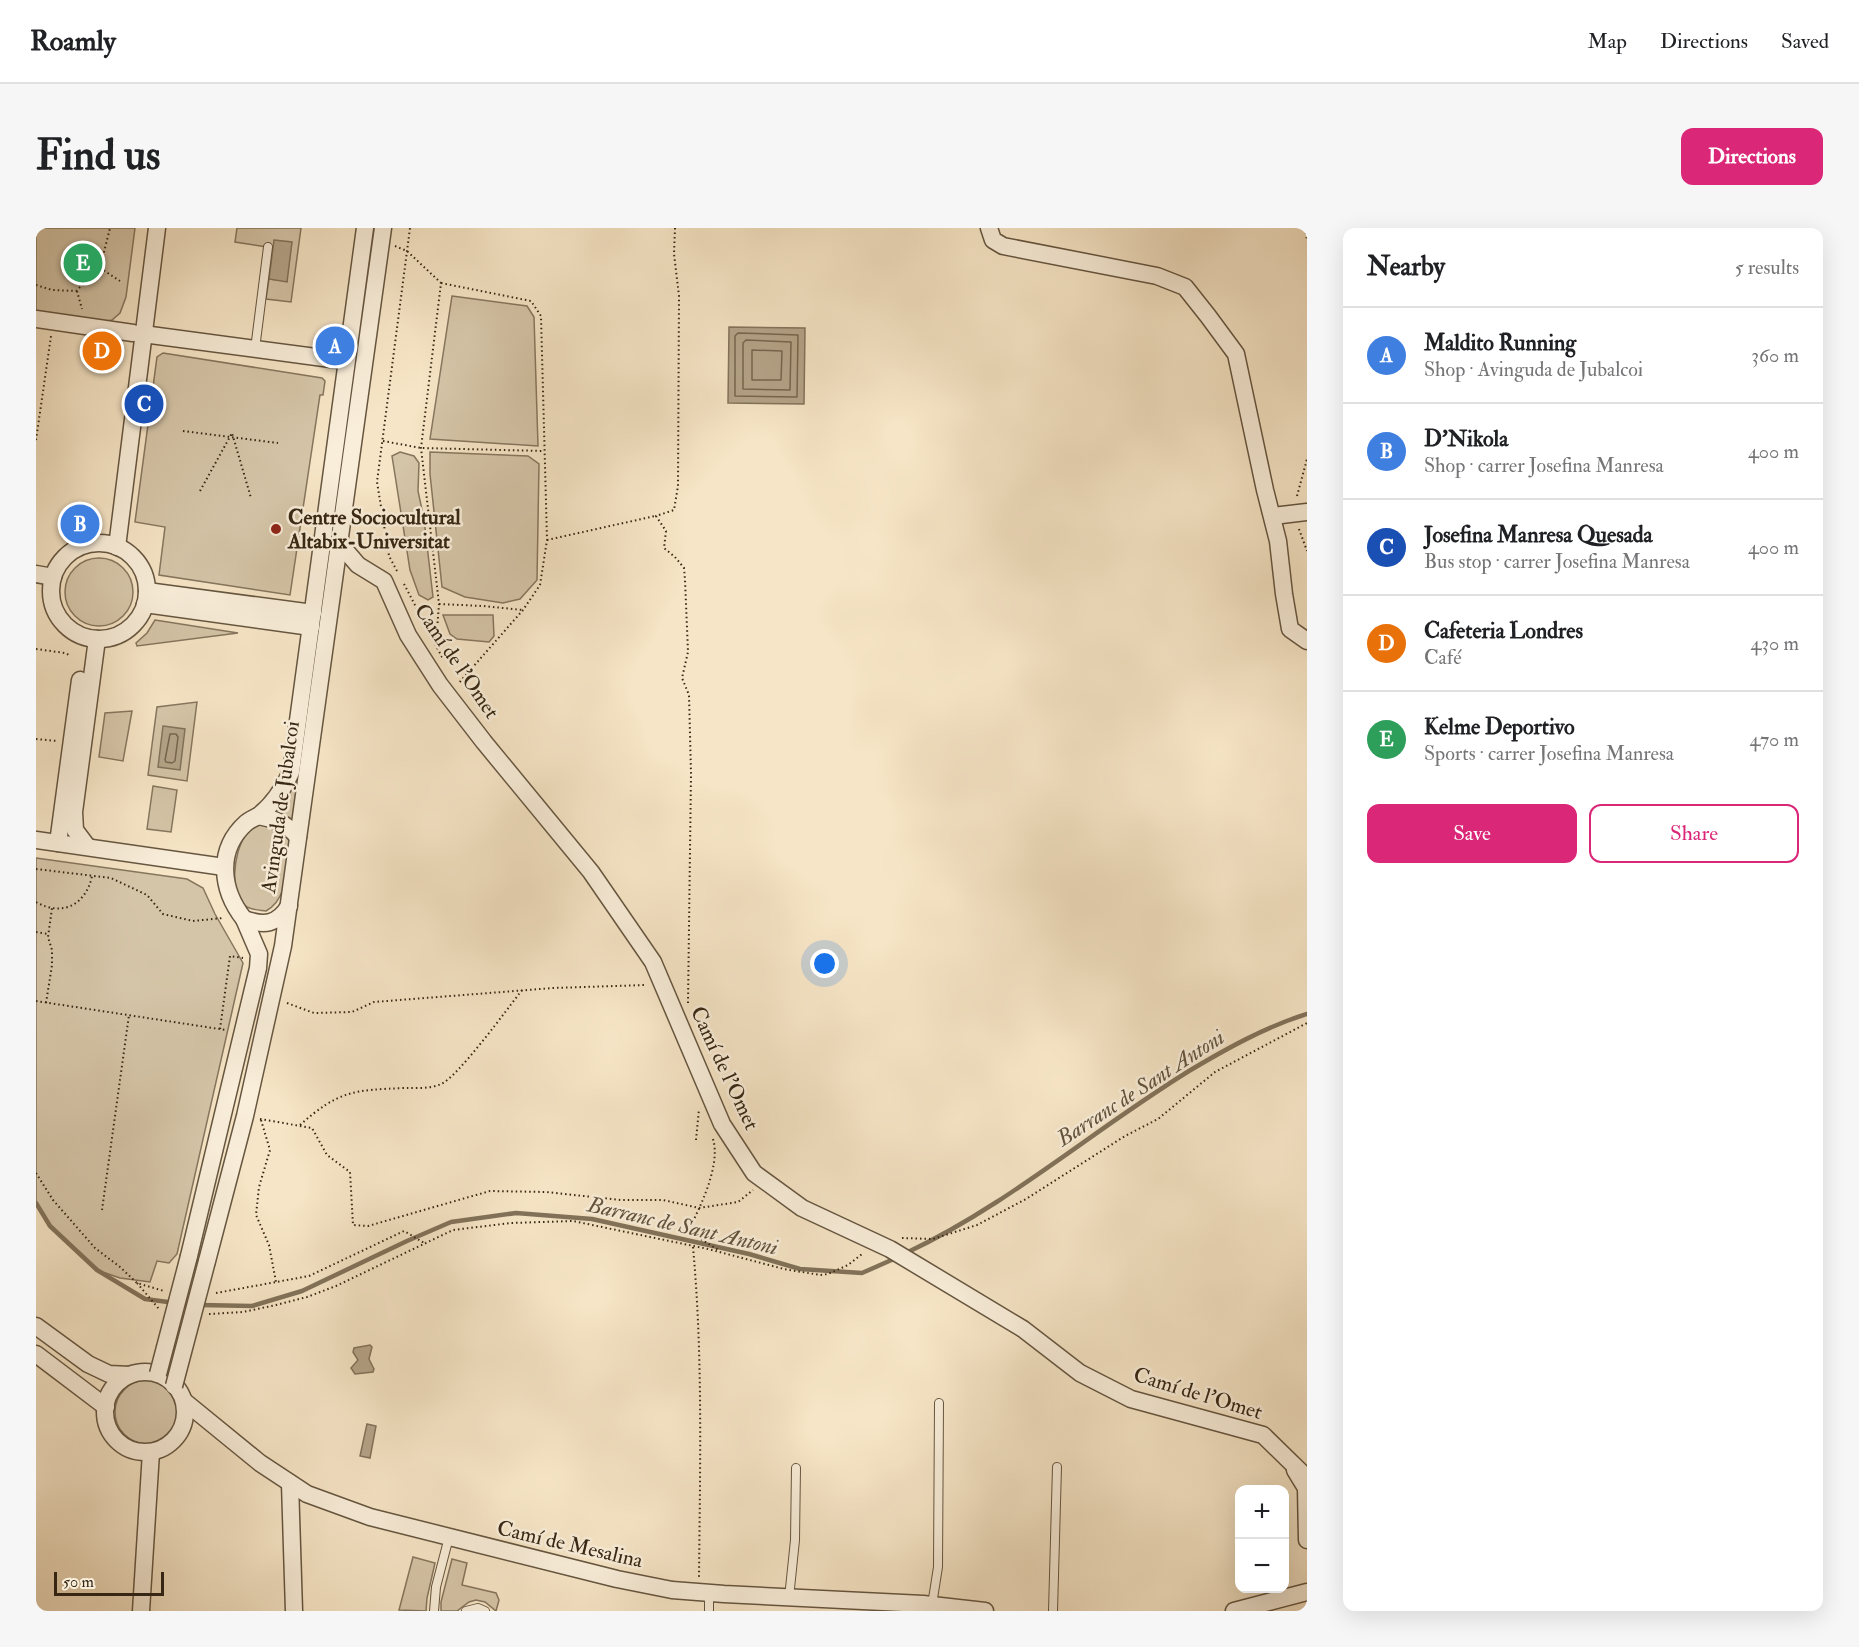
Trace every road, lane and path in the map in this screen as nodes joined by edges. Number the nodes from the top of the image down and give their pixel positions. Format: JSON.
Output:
{"nodes":[{"id":1,"x":110,"y":228,"type":"edge"},
{"id":2,"x":147,"y":228,"type":"edge"},
{"id":3,"x":157,"y":228,"type":"edge"},
{"id":4,"x":364,"y":228,"type":"edge"},
{"id":5,"x":410,"y":228,"type":"edge"},
{"id":6,"x":675,"y":228,"type":"edge"},
{"id":7,"x":990,"y":228,"type":"edge"},
{"id":8,"x":1305,"y":228,"type":"edge"},
{"id":9,"x":382,"y":234,"type":"edge"},
{"id":10,"x":1307,"y":240,"type":"edge"},
{"id":11,"x":268,"y":247,"type":"dead end"},
{"id":12,"x":407,"y":251,"type":"junction"},
{"id":13,"x":100,"y":268,"type":"junction"},
{"id":14,"x":120,"y":281,"type":"dead end"},
{"id":15,"x":441,"y":283,"type":"junction"},
{"id":16,"x":36,"y":285,"type":"edge"},
{"id":17,"x":76,"y":291,"type":"junction"},
{"id":18,"x":82,"y":309,"type":"dead end"},
{"id":19,"x":36,"y":319,"type":"edge"},
{"id":20,"x":53,"y":322,"type":"junction"},
{"id":21,"x":138,"y":333,"type":"junction"},
{"id":22,"x":255,"y":349,"type":"junction"},
{"id":23,"x":346,"y":361,"type":"junction"},
{"id":24,"x":36,"y":408,"type":"edge"},
{"id":25,"x":41,"y":408,"type":"junction"},
{"id":26,"x":183,"y":431,"type":"dead end"},
{"id":27,"x":232,"y":437,"type":"junction"},
{"id":28,"x":36,"y":440,"type":"edge"},
{"id":29,"x":382,"y":441,"type":"junction"},
{"id":30,"x":278,"y":443,"type":"dead end"},
{"id":31,"x":421,"y":448,"type":"junction"},
{"id":32,"x":544,"y":451,"type":"junction"},
{"id":33,"x":200,"y":491,"type":"dead end"},
{"id":34,"x":252,"y":498,"type":"dead end"},
{"id":35,"x":1307,"y":512,"type":"edge"},
{"id":36,"x":656,"y":516,"type":"junction"},
{"id":37,"x":1273,"y":516,"type":"junction"},
{"id":38,"x":547,"y":540,"type":"junction"},
{"id":39,"x":339,"y":543,"type":"junction"},
{"id":40,"x":112,"y":545,"type":"junction"},
{"id":41,"x":366,"y":570,"type":"junction"},
{"id":42,"x":36,"y":574,"type":"edge"},
{"id":43,"x":47,"y":584,"type":"edge"},
{"id":44,"x":333,"y":590,"type":"junction"},
{"id":45,"x":146,"y":598,"type":"junction"},
{"id":46,"x":439,"y":604,"type":"junction"},
{"id":47,"x":523,"y":610,"type":"junction"},
{"id":48,"x":312,"y":620,"type":"junction"},
{"id":49,"x":91,"y":638,"type":"junction"},
{"id":50,"x":1307,"y":640,"type":"edge"},
{"id":51,"x":436,"y":646,"type":"junction"},
{"id":52,"x":36,"y":649,"type":"edge"},
{"id":53,"x":71,"y":656,"type":"dead end"},
{"id":54,"x":446,"y":664,"type":"dead end"},
{"id":55,"x":448,"y":695,"type":"junction"},
{"id":56,"x":36,"y":739,"type":"edge"},
{"id":57,"x":60,"y":742,"type":"dead end"},
{"id":58,"x":62,"y":810,"type":"junction"},
{"id":59,"x":258,"y":816,"type":"junction"},
{"id":60,"x":298,"y":837,"type":"junction"},
{"id":61,"x":36,"y":840,"type":"edge"},
{"id":62,"x":58,"y":843,"type":"junction"},
{"id":63,"x":87,"y":846,"type":"junction"},
{"id":64,"x":224,"y":867,"type":"junction"},
{"id":65,"x":36,"y":868,"type":"edge"},
{"id":66,"x":92,"y":876,"type":"junction"},
{"id":67,"x":36,"y":902,"type":"edge"},
{"id":68,"x":289,"y":906,"type":"junction"},
{"id":69,"x":52,"y":908,"type":"junction"},
{"id":70,"x":223,"y":918,"type":"dead end"},
{"id":71,"x":244,"y":919,"type":"junction"},
{"id":72,"x":36,"y":932,"type":"edge"},
{"id":73,"x":48,"y":934,"type":"junction"},
{"id":74,"x":246,"y":958,"type":"dead end"},
{"id":75,"x":662,"y":985,"type":"junction"},
{"id":76,"x":522,"y":990,"type":"junction"},
{"id":77,"x":272,"y":999,"type":"junction"},
{"id":78,"x":36,"y":1001,"type":"edge"},
{"id":79,"x":46,"y":1003,"type":"junction"},
{"id":80,"x":688,"y":1010,"type":"dead end"},
{"id":81,"x":129,"y":1015,"type":"junction"},
{"id":82,"x":1307,"y":1023,"type":"edge"},
{"id":83,"x":220,"y":1029,"type":"junction"},
{"id":84,"x":233,"y":1031,"type":"dead end"},
{"id":85,"x":255,"y":1118,"type":"dead end"},
{"id":86,"x":261,"y":1119,"type":"junction"},
{"id":87,"x":300,"y":1126,"type":"junction"},
{"id":88,"x":710,"y":1132,"type":"dead end"},
{"id":89,"x":764,"y":1181,"type":"junction"},
{"id":90,"x":699,"y":1208,"type":"junction"},
{"id":91,"x":102,"y":1210,"type":"dead end"},
{"id":92,"x":404,"y":1231,"type":"dead end"},
{"id":93,"x":426,"y":1244,"type":"junction"},
{"id":94,"x":693,"y":1246,"type":"junction"},
{"id":95,"x":883,"y":1246,"type":"junction"},
{"id":96,"x":723,"y":1253,"type":"junction"},
{"id":97,"x":276,"y":1282,"type":"dead end"},
{"id":98,"x":137,"y":1283,"type":"dead end"},
{"id":99,"x":168,"y":1310,"type":"dead end"},
{"id":100,"x":204,"y":1315,"type":"dead end"},
{"id":101,"x":36,"y":1326,"type":"edge"},
{"id":102,"x":36,"y":1354,"type":"edge"},
{"id":103,"x":158,"y":1374,"type":"junction"},
{"id":104,"x":130,"y":1375,"type":"junction"},
{"id":105,"x":174,"y":1386,"type":"junction"},
{"id":106,"x":184,"y":1401,"type":"junction"},
{"id":107,"x":939,"y":1403,"type":"dead end"},
{"id":108,"x":106,"y":1407,"type":"junction"},
{"id":109,"x":151,"y":1452,"type":"junction"},
{"id":110,"x":1290,"y":1461,"type":"junction"},
{"id":111,"x":1057,"y":1467,"type":"dead end"},
{"id":112,"x":796,"y":1468,"type":"dead end"},
{"id":113,"x":1307,"y":1478,"type":"edge"},
{"id":114,"x":290,"y":1483,"type":"junction"},
{"id":115,"x":449,"y":1538,"type":"junction"},
{"id":116,"x":1307,"y":1540,"type":"edge"},
{"id":117,"x":1307,"y":1592,"type":"edge"},
{"id":118,"x":704,"y":1593,"type":"junction"},
{"id":119,"x":789,"y":1598,"type":"junction"},
{"id":120,"x":925,"y":1607,"type":"edge"},
{"id":121,"x":141,"y":1611,"type":"edge"},
{"id":122,"x":294,"y":1611,"type":"edge"},
{"id":123,"x":434,"y":1611,"type":"edge"},
{"id":124,"x":466,"y":1611,"type":"edge"},
{"id":125,"x":484,"y":1611,"type":"edge"},
{"id":126,"x":709,"y":1611,"type":"edge"},
{"id":127,"x":985,"y":1611,"type":"edge"},
{"id":128,"x":1053,"y":1611,"type":"edge"},
{"id":129,"x":1234,"y":1611,"type":"edge"}],
"edges":[{"from":1,"to":13,"type":"path"},
{"from":2,"to":21,"type":"street"},
{"from":3,"to":21,"type":"street"},
{"from":4,"to":23,"type":"street","name":"Avinguda de Jubalcoi"},
{"from":5,"to":12,"type":"path"},
{"from":6,"to":36,"type":"path"},
{"from":7,"to":37,"type":"street"},
{"from":8,"to":10,"type":"path"},
{"from":9,"to":12,"type":"path"},
{"from":9,"to":39,"type":"street","name":"Avinguda de Jubalcoi"},
{"from":11,"to":22,"type":"lane"},
{"from":12,"to":15,"type":"path"},
{"from":12,"to":29,"type":"path"},
{"from":13,"to":14,"type":"path"},
{"from":13,"to":17,"type":"path"},
{"from":15,"to":31,"type":"path"},
{"from":15,"to":32,"type":"path"},
{"from":16,"to":17,"type":"path"},
{"from":17,"to":18,"type":"path"},
{"from":19,"to":20,"type":"street"},
{"from":20,"to":21,"type":"street"},
{"from":20,"to":25,"type":"path"},
{"from":21,"to":22,"type":"street"},
{"from":21,"to":40,"type":"street"},
{"from":22,"to":23,"type":"street"},
{"from":23,"to":48,"type":"street","name":"Avinguda de Jubalcoi"},
{"from":24,"to":25,"type":"path"},
{"from":25,"to":28,"type":"path"},
{"from":26,"to":27,"type":"path"},
{"from":27,"to":30,"type":"path"},
{"from":27,"to":33,"type":"path"},
{"from":27,"to":34,"type":"path"},
{"from":29,"to":31,"type":"path"},
{"from":29,"to":51,"type":"path"},
{"from":31,"to":32,"type":"path"},
{"from":31,"to":46,"type":"path"},
{"from":32,"to":38,"type":"path"},
{"from":35,"to":37,"type":"street"},
{"from":36,"to":38,"type":"path"},
{"from":36,"to":80,"type":"path"},
{"from":37,"to":50,"type":"street"},
{"from":38,"to":47,"type":"path"},
{"from":39,"to":41,"type":"street","name":"Camí de l'Omet"},
{"from":39,"to":44,"type":"street","name":"Avinguda de Jubalcoi"},
{"from":40,"to":43,"type":"street"},
{"from":40,"to":45,"type":"street"},
{"from":41,"to":44,"type":"street"},
{"from":41,"to":55,"type":"street","name":"Camí de l'Omet"},
{"from":42,"to":43,"type":"street"},
{"from":43,"to":49,"type":"street"},
{"from":44,"to":60,"type":"street","name":"Avinguda de Jubalcoi"},
{"from":45,"to":48,"type":"street"},
{"from":45,"to":49,"type":"street"},
{"from":46,"to":47,"type":"path"},
{"from":46,"to":51,"type":"path"},
{"from":47,"to":55,"type":"path"},
{"from":48,"to":59,"type":"street","name":"Avinguda de Jubalcoi"},
{"from":49,"to":58,"type":"street"},
{"from":49,"to":63,"type":"street"},
{"from":51,"to":54,"type":"path"},
{"from":52,"to":53,"type":"path"},
{"from":55,"to":75,"type":"street","name":"Camí de l'Omet"},
{"from":56,"to":57,"type":"path"},
{"from":58,"to":61,"type":"street"},
{"from":58,"to":62,"type":"street"},
{"from":59,"to":60,"type":"street"},
{"from":59,"to":64,"type":"street","name":"Avinguda de Jubalcoi"},
{"from":60,"to":68,"type":"street","name":"Avinguda de Jubalcoi"},
{"from":61,"to":62,"type":"street"},
{"from":62,"to":63,"type":"street"},
{"from":63,"to":64,"type":"street"},
{"from":64,"to":71,"type":"street","name":"Avinguda de Jubalcoi"},
{"from":65,"to":66,"type":"path"},
{"from":66,"to":69,"type":"path"},
{"from":66,"to":70,"type":"path"},
{"from":67,"to":69,"type":"path"},
{"from":68,"to":71,"type":"street","name":"Avinguda de Jubalcoi"},
{"from":68,"to":77,"type":"street"},
{"from":69,"to":73,"type":"path"},
{"from":71,"to":103,"type":"street","bridge":true},
{"from":72,"to":73,"type":"path"},
{"from":73,"to":79,"type":"path"},
{"from":74,"to":83,"type":"path"},
{"from":75,"to":76,"type":"path"},
{"from":75,"to":89,"type":"street","name":"Camí de l'Omet"},
{"from":76,"to":77,"type":"path"},
{"from":76,"to":87,"type":"path"},
{"from":77,"to":105,"type":"street","bridge":true},
{"from":78,"to":79,"type":"path"},
{"from":79,"to":81,"type":"path"},
{"from":81,"to":83,"type":"path"},
{"from":81,"to":91,"type":"path"},
{"from":82,"to":95,"type":"path"},
{"from":83,"to":84,"type":"path"},
{"from":85,"to":86,"type":"path"},
{"from":86,"to":87,"type":"path"},
{"from":86,"to":97,"type":"path"},
{"from":87,"to":90,"type":"path"},
{"from":88,"to":90,"type":"path"},
{"from":89,"to":90,"type":"path"},
{"from":89,"to":95,"type":"street","name":"Camí de l'Omet"},
{"from":90,"to":96,"type":"path"},
{"from":92,"to":93,"type":"path"},
{"from":93,"to":94,"type":"path"},
{"from":93,"to":100,"type":"path"},
{"from":94,"to":96,"type":"path"},
{"from":94,"to":118,"type":"path"},
{"from":95,"to":96,"type":"path"},
{"from":95,"to":110,"type":"street","name":"Camí de l'Omet"},
{"from":98,"to":99,"type":"path"},
{"from":101,"to":104,"type":"street"},
{"from":102,"to":108,"type":"street"},
{"from":103,"to":104,"type":"street"},
{"from":103,"to":105,"type":"street"},
{"from":104,"to":108,"type":"street"},
{"from":105,"to":106,"type":"street"},
{"from":106,"to":109,"type":"street"},
{"from":106,"to":114,"type":"street","name":"Camí de Mesalina"},
{"from":107,"to":120,"type":"lane"},
{"from":108,"to":109,"type":"street"},
{"from":109,"to":121,"type":"street"},
{"from":110,"to":113,"type":"street","name":"Camí de l'Omet"},
{"from":110,"to":116,"type":"street","name":"Camí de l'Omet"},
{"from":111,"to":128,"type":"lane"},
{"from":112,"to":119,"type":"lane"},
{"from":114,"to":115,"type":"street","name":"Camí de Mesalina"},
{"from":114,"to":122,"type":"street"},
{"from":115,"to":118,"type":"street","name":"Camí de Mesalina"},
{"from":115,"to":123,"type":"lane"},
{"from":117,"to":129,"type":"street"},
{"from":118,"to":119,"type":"street","name":"Camí de Mesalina"},
{"from":118,"to":126,"type":"lane"},
{"from":119,"to":120,"type":"street","name":"Camí de Mesalina"},
{"from":120,"to":127,"type":"street","name":"Camí de Mesalina"},
{"from":124,"to":125,"type":"lane"}]}
